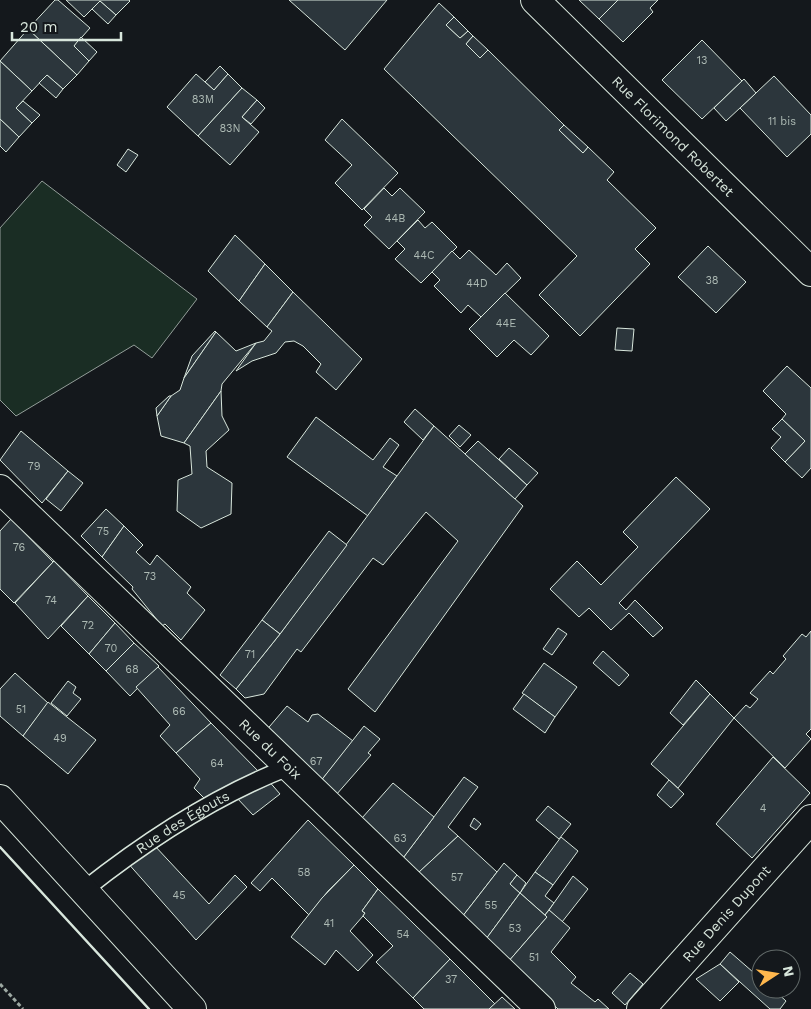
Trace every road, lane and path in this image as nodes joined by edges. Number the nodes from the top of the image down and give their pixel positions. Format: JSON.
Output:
{"nodes":[{"id":1,"x":535,"y":0,"type":"edge"},
{"id":2,"x":811,"y":272,"type":"edge"},
{"id":3,"x":0,"y":491,"type":"edge"},
{"id":4,"x":289,"y":767,"type":"junction"},
{"id":5,"x":0,"y":799,"type":"edge"},
{"id":6,"x":811,"y":819,"type":"edge"},
{"id":7,"x":84,"y":890,"type":"junction"},
{"id":8,"x":0,"y":984,"type":"edge"},
{"id":9,"x":23,"y":1009,"type":"edge"},
{"id":10,"x":192,"y":1009,"type":"edge"},
{"id":11,"x":541,"y":1009,"type":"edge"},
{"id":12,"x":642,"y":1009,"type":"edge"}],
"edges":[{"from":1,"to":2,"type":"street","name":"Rue Florimond Robertet"},
{"from":3,"to":4,"type":"street","name":"Rue du Foix"},
{"from":4,"to":7,"type":"lane","name":"Rue des Égouts"},
{"from":4,"to":11,"type":"street","name":"Rue du Foix"},
{"from":5,"to":7,"type":"street"},
{"from":6,"to":12,"type":"street","name":"Rue Denis Dupont"},
{"from":7,"to":10,"type":"street"},
{"from":8,"to":9,"type":"path"}]}
